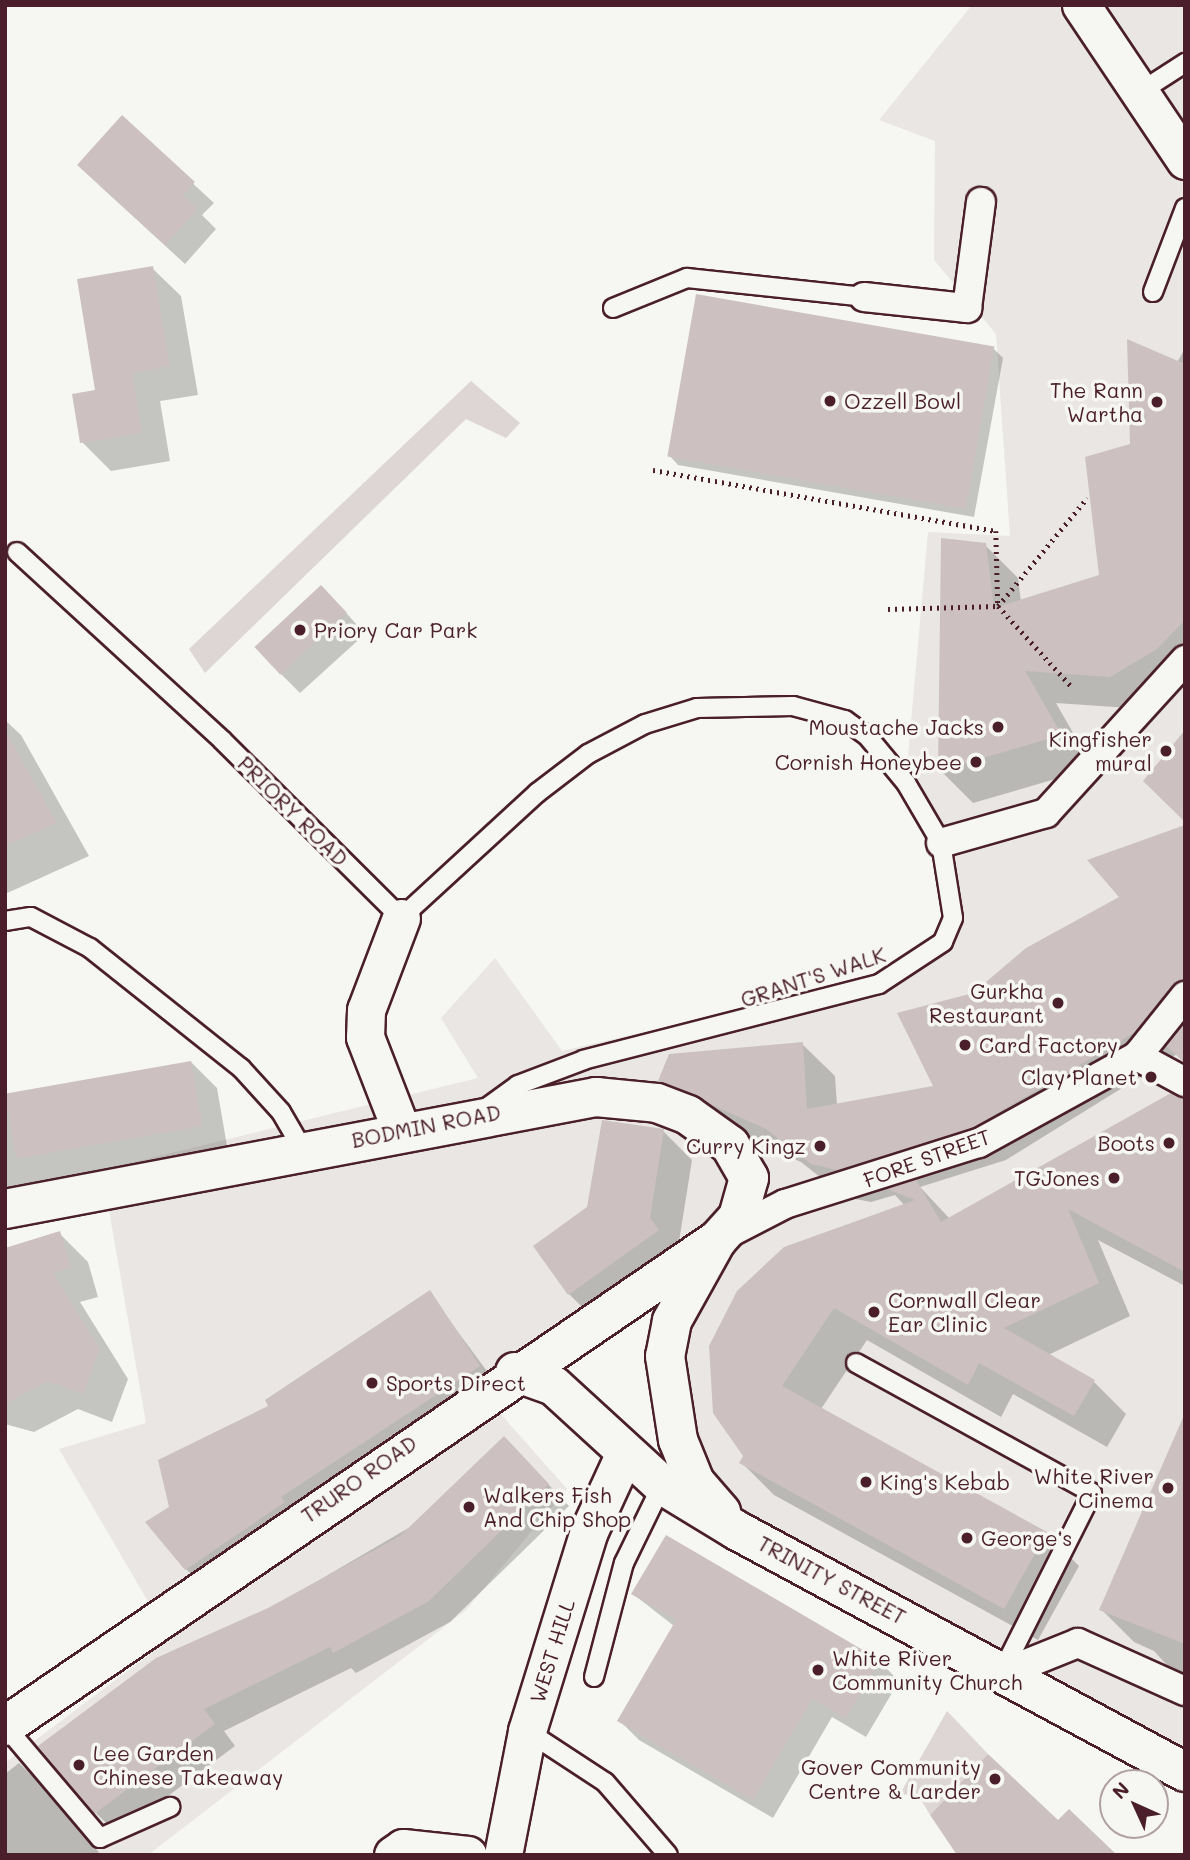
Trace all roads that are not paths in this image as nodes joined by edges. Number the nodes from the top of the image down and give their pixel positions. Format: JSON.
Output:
{"nodes":[{"id":1,"x":1081,"y":5,"type":"edge"},
{"id":2,"x":1185,"y":63,"type":"edge"},
{"id":3,"x":1140,"y":92,"type":"junction"},
{"id":4,"x":1185,"y":160,"type":"edge"},
{"id":5,"x":981,"y":202,"type":"dead end"},
{"id":6,"x":1185,"y":208,"type":"edge"},
{"id":7,"x":1153,"y":292,"type":"dead end"},
{"id":8,"x":864,"y":297,"type":"joint"},
{"id":9,"x":614,"y":308,"type":"dead end"},
{"id":10,"x":17,"y":552,"type":"dead end"},
{"id":11,"x":1185,"y":660,"type":"edge"},
{"id":12,"x":941,"y":843,"type":"junction"},
{"id":13,"x":401,"y":918,"type":"junction"},
{"id":14,"x":5,"y":921,"type":"edge"},
{"id":15,"x":1185,"y":996,"type":"edge"},
{"id":16,"x":1137,"y":1056,"type":"junction"},
{"id":17,"x":1185,"y":1082,"type":"edge"},
{"id":18,"x":473,"y":1117,"type":"junction"},
{"id":19,"x":401,"y":1130,"type":"junction"},
{"id":20,"x":303,"y":1150,"type":"junction"},
{"id":21,"x":5,"y":1209,"type":"edge"},
{"id":22,"x":717,"y":1240,"type":"junction"},
{"id":23,"x":856,"y":1363,"type":"dead end"},
{"id":24,"x":515,"y":1372,"type":"junction"},
{"id":25,"x":624,"y":1455,"type":"junction"},
{"id":26,"x":662,"y":1485,"type":"junction"},
{"id":27,"x":736,"y":1530,"type":"junction"},
{"id":28,"x":1002,"y":1674,"type":"junction"},
{"id":29,"x":594,"y":1677,"type":"dead end"},
{"id":30,"x":1185,"y":1690,"type":"edge"},
{"id":31,"x":5,"y":1726,"type":"edge"},
{"id":32,"x":527,"y":1731,"type":"junction"},
{"id":33,"x":1185,"y":1772,"type":"edge"},
{"id":34,"x":170,"y":1807,"type":"dead end"},
{"id":35,"x":393,"y":1855,"type":"edge"},
{"id":36,"x":468,"y":1855,"type":"edge"},
{"id":37,"x":503,"y":1855,"type":"edge"},
{"id":38,"x":667,"y":1855,"type":"edge"}],
"edges":[{"from":1,"to":3,"type":"street"},
{"from":2,"to":3,"type":"lane"},
{"from":3,"to":4,"type":"street"},
{"from":5,"to":8,"type":"street"},
{"from":6,"to":7,"type":"lane"},
{"from":8,"to":9,"type":"lane"},
{"from":10,"to":13,"type":"lane","name":"PRIORY ROAD"},
{"from":11,"to":12,"type":"street"},
{"from":12,"to":13,"type":"lane","name":"GRANT'S WALK"},
{"from":12,"to":18,"type":"lane","name":"GRANT'S WALK"},
{"from":13,"to":19,"type":"street"},
{"from":14,"to":20,"type":"lane"},
{"from":15,"to":16,"type":"street","name":"FORE STREET"},
{"from":16,"to":17,"type":"street"},
{"from":16,"to":22,"type":"street","name":"FORE STREET"},
{"from":18,"to":19,"type":"main road","name":"BODMIN ROAD"},
{"from":18,"to":22,"type":"main road","name":"BODMIN ROAD"},
{"from":19,"to":20,"type":"main road","name":"BODMIN ROAD"},
{"from":20,"to":21,"type":"main road","name":"BODMIN ROAD"},
{"from":22,"to":24,"type":"main road","name":"TRURO ROAD"},
{"from":22,"to":27,"type":"main road","name":"TRINITY STREET"},
{"from":23,"to":28,"type":"lane"},
{"from":24,"to":25,"type":"main road","name":"TRINITY STREET"},
{"from":24,"to":31,"type":"main road","name":"TRURO ROAD"},
{"from":25,"to":26,"type":"main road","name":"TRINITY STREET"},
{"from":25,"to":32,"type":"street","name":"WEST HILL"},
{"from":26,"to":27,"type":"main road","name":"TRINITY STREET"},
{"from":26,"to":29,"type":"lane"},
{"from":27,"to":28,"type":"main road","name":"TRINITY STREET"},
{"from":28,"to":30,"type":"street"},
{"from":28,"to":33,"type":"main road","name":"TRINITY STREET"},
{"from":31,"to":34,"type":"lane"},
{"from":32,"to":37,"type":"street","name":"WEST HILL"},
{"from":32,"to":38,"type":"lane"},
{"from":35,"to":36,"type":"street"}]}
